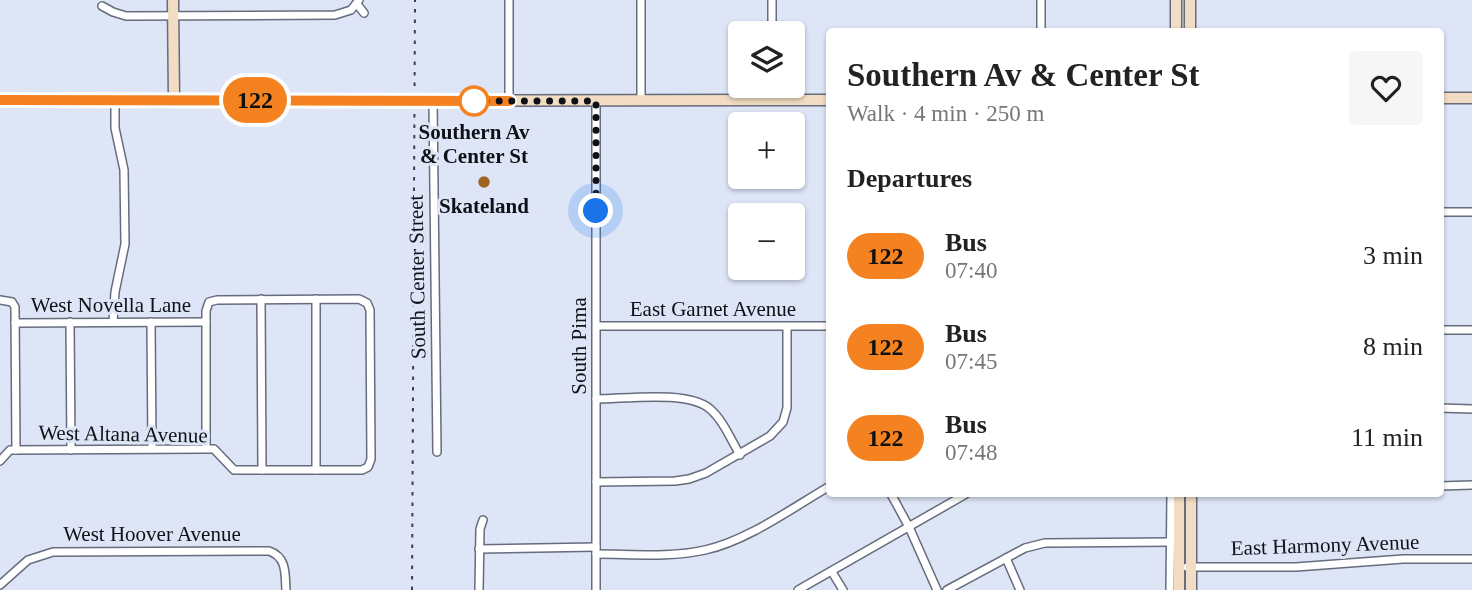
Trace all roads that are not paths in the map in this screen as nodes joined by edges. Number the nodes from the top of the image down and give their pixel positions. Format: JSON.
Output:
{"nodes":[{"id":1,"x":173,"y":0,"type":"edge"},
{"id":2,"x":509,"y":0,"type":"edge"},
{"id":3,"x":641,"y":0,"type":"edge"},
{"id":4,"x":772,"y":0,"type":"edge"},
{"id":5,"x":1041,"y":0,"type":"edge"},
{"id":6,"x":1176,"y":0,"type":"edge"},
{"id":7,"x":358,"y":2,"type":"edge"},
{"id":8,"x":1189,"y":3,"type":"edge"},
{"id":9,"x":100,"y":6,"type":"edge"},
{"id":10,"x":364,"y":13,"type":"dead end"},
{"id":11,"x":173,"y":15,"type":"junction"},
{"id":12,"x":772,"y":21,"type":"edge"},
{"id":13,"x":1041,"y":28,"type":"edge"},
{"id":14,"x":1176,"y":28,"type":"edge"},
{"id":15,"x":1190,"y":28,"type":"edge"},
{"id":16,"x":1444,"y":98,"type":"edge"},
{"id":17,"x":1472,"y":98,"type":"edge"},
{"id":18,"x":0,"y":100,"type":"edge"},
{"id":19,"x":115,"y":100,"type":"junction"},
{"id":20,"x":174,"y":100,"type":"junction"},
{"id":21,"x":773,"y":100,"type":"joint"},
{"id":22,"x":826,"y":100,"type":"edge"},
{"id":23,"x":432,"y":101,"type":"junction"},
{"id":24,"x":509,"y":101,"type":"junction"},
{"id":25,"x":596,"y":101,"type":"junction"},
{"id":26,"x":641,"y":101,"type":"junction"},
{"id":27,"x":1444,"y":212,"type":"edge"},
{"id":28,"x":1472,"y":212,"type":"edge"},
{"id":29,"x":261,"y":299,"type":"junction"},
{"id":30,"x":316,"y":299,"type":"junction"},
{"id":31,"x":0,"y":300,"type":"edge"},
{"id":32,"x":70,"y":322,"type":"junction"},
{"id":33,"x":113,"y":322,"type":"junction"},
{"id":34,"x":151,"y":322,"type":"junction"},
{"id":35,"x":206,"y":322,"type":"junction"},
{"id":36,"x":15,"y":323,"type":"junction"},
{"id":37,"x":826,"y":326,"type":"edge"},
{"id":38,"x":597,"y":327,"type":"junction"},
{"id":39,"x":787,"y":327,"type":"junction"},
{"id":40,"x":1444,"y":330,"type":"edge"},
{"id":41,"x":1472,"y":330,"type":"edge"},
{"id":42,"x":596,"y":399,"type":"junction"},
{"id":43,"x":1444,"y":408,"type":"edge"},
{"id":44,"x":1472,"y":409,"type":"edge"},
{"id":45,"x":152,"y":449,"type":"junction"},
{"id":46,"x":206,"y":449,"type":"junction"},
{"id":47,"x":16,"y":450,"type":"junction"},
{"id":48,"x":71,"y":450,"type":"junction"},
{"id":49,"x":437,"y":452,"type":"dead end"},
{"id":50,"x":740,"y":455,"type":"junction"},
{"id":51,"x":0,"y":461,"type":"edge"},
{"id":52,"x":262,"y":470,"type":"junction"},
{"id":53,"x":316,"y":470,"type":"junction"},
{"id":54,"x":596,"y":482,"type":"junction"},
{"id":55,"x":1472,"y":485,"type":"edge"},
{"id":56,"x":1444,"y":486,"type":"edge"},
{"id":57,"x":826,"y":488,"type":"edge"},
{"id":58,"x":893,"y":497,"type":"edge"},
{"id":59,"x":961,"y":497,"type":"edge"},
{"id":60,"x":1171,"y":497,"type":"edge"},
{"id":61,"x":1179,"y":497,"type":"edge"},
{"id":62,"x":1191,"y":497,"type":"edge"},
{"id":63,"x":483,"y":520,"type":"dead end"},
{"id":64,"x":909,"y":527,"type":"junction"},
{"id":65,"x":1171,"y":542,"type":"junction"},
{"id":66,"x":479,"y":549,"type":"junction"},
{"id":67,"x":596,"y":551,"type":"junction"},
{"id":68,"x":1006,"y":558,"type":"junction"},
{"id":69,"x":1472,"y":559,"type":"edge"},
{"id":70,"x":1179,"y":567,"type":"junction"},
{"id":71,"x":1191,"y":567,"type":"junction"},
{"id":72,"x":832,"y":572,"type":"junction"},
{"id":73,"x":0,"y":586,"type":"edge"},
{"id":74,"x":286,"y":590,"type":"edge"},
{"id":75,"x":478,"y":590,"type":"edge"},
{"id":76,"x":596,"y":590,"type":"edge"},
{"id":77,"x":798,"y":590,"type":"edge"},
{"id":78,"x":843,"y":590,"type":"edge"},
{"id":79,"x":937,"y":590,"type":"edge"},
{"id":80,"x":947,"y":590,"type":"edge"},
{"id":81,"x":1020,"y":590,"type":"edge"},
{"id":82,"x":1170,"y":590,"type":"edge"},
{"id":83,"x":1179,"y":590,"type":"edge"},
{"id":84,"x":1191,"y":590,"type":"edge"}],
"edges":[{"from":1,"to":11,"type":"main road"},
{"from":2,"to":24,"type":"street"},
{"from":3,"to":26,"type":"street"},
{"from":4,"to":12,"type":"street"},
{"from":5,"to":13,"type":"street"},
{"from":6,"to":14,"type":"main road"},
{"from":7,"to":10,"type":"street"},
{"from":7,"to":11,"type":"street"},
{"from":8,"to":15,"type":"main road"},
{"from":9,"to":11,"type":"street"},
{"from":11,"to":20,"type":"main road"},
{"from":16,"to":17,"type":"main road"},
{"from":18,"to":19,"type":"main road"},
{"from":19,"to":20,"type":"main road"},
{"from":19,"to":33,"type":"street"},
{"from":20,"to":23,"type":"main road"},
{"from":21,"to":22,"type":"main road"},
{"from":21,"to":26,"type":"main road"},
{"from":23,"to":24,"type":"main road"},
{"from":23,"to":49,"type":"street","name":"South Center Street"},
{"from":24,"to":25,"type":"main road"},
{"from":25,"to":26,"type":"main road"},
{"from":25,"to":38,"type":"street","name":"South Pima"},
{"from":27,"to":28,"type":"street"},
{"from":29,"to":30,"type":"street"},
{"from":29,"to":35,"type":"street"},
{"from":29,"to":52,"type":"street"},
{"from":30,"to":53,"type":"street"},
{"from":30,"to":53,"type":"street","name":"West Altana Avenue"},
{"from":31,"to":36,"type":"street"},
{"from":32,"to":33,"type":"street","name":"West Novella Lane"},
{"from":32,"to":36,"type":"street","name":"West Novella Lane"},
{"from":32,"to":48,"type":"street"},
{"from":33,"to":34,"type":"street","name":"West Novella Lane"},
{"from":34,"to":35,"type":"street","name":"West Novella Lane"},
{"from":34,"to":45,"type":"street"},
{"from":35,"to":46,"type":"street"},
{"from":36,"to":47,"type":"street"},
{"from":37,"to":39,"type":"street","name":"East Garnet Avenue"},
{"from":38,"to":39,"type":"street","name":"East Garnet Avenue"},
{"from":38,"to":42,"type":"street","name":"South Pima"},
{"from":39,"to":50,"type":"street"},
{"from":40,"to":41,"type":"street"},
{"from":42,"to":50,"type":"street"},
{"from":42,"to":54,"type":"street","name":"South Pima"},
{"from":43,"to":44,"type":"street"},
{"from":45,"to":46,"type":"street","name":"West Altana Avenue"},
{"from":45,"to":48,"type":"street","name":"West Altana Avenue"},
{"from":46,"to":52,"type":"street","name":"West Altana Avenue"},
{"from":47,"to":48,"type":"street","name":"West Altana Avenue"},
{"from":47,"to":51,"type":"street","name":"West Altana Avenue"},
{"from":50,"to":54,"type":"street"},
{"from":52,"to":53,"type":"street","name":"West Altana Avenue"},
{"from":54,"to":67,"type":"street","name":"South Pima"},
{"from":55,"to":56,"type":"street"},
{"from":57,"to":67,"type":"street"},
{"from":58,"to":64,"type":"street"},
{"from":59,"to":64,"type":"street"},
{"from":60,"to":65,"type":"street"},
{"from":61,"to":70,"type":"main road"},
{"from":62,"to":71,"type":"main road"},
{"from":63,"to":66,"type":"street"},
{"from":64,"to":72,"type":"street"},
{"from":64,"to":79,"type":"street"},
{"from":65,"to":68,"type":"street"},
{"from":65,"to":82,"type":"street"},
{"from":66,"to":67,"type":"street"},
{"from":66,"to":75,"type":"street"},
{"from":67,"to":76,"type":"street","name":"South Pima"},
{"from":68,"to":80,"type":"street"},
{"from":68,"to":81,"type":"street"},
{"from":69,"to":71,"type":"street","name":"East Harmony Avenue"},
{"from":70,"to":71,"type":"street","name":"East Harmony Avenue"},
{"from":70,"to":83,"type":"main road"},
{"from":71,"to":84,"type":"main road"},
{"from":72,"to":77,"type":"street"},
{"from":72,"to":78,"type":"street"},
{"from":73,"to":74,"type":"street","name":"West Hoover Avenue"}]}
